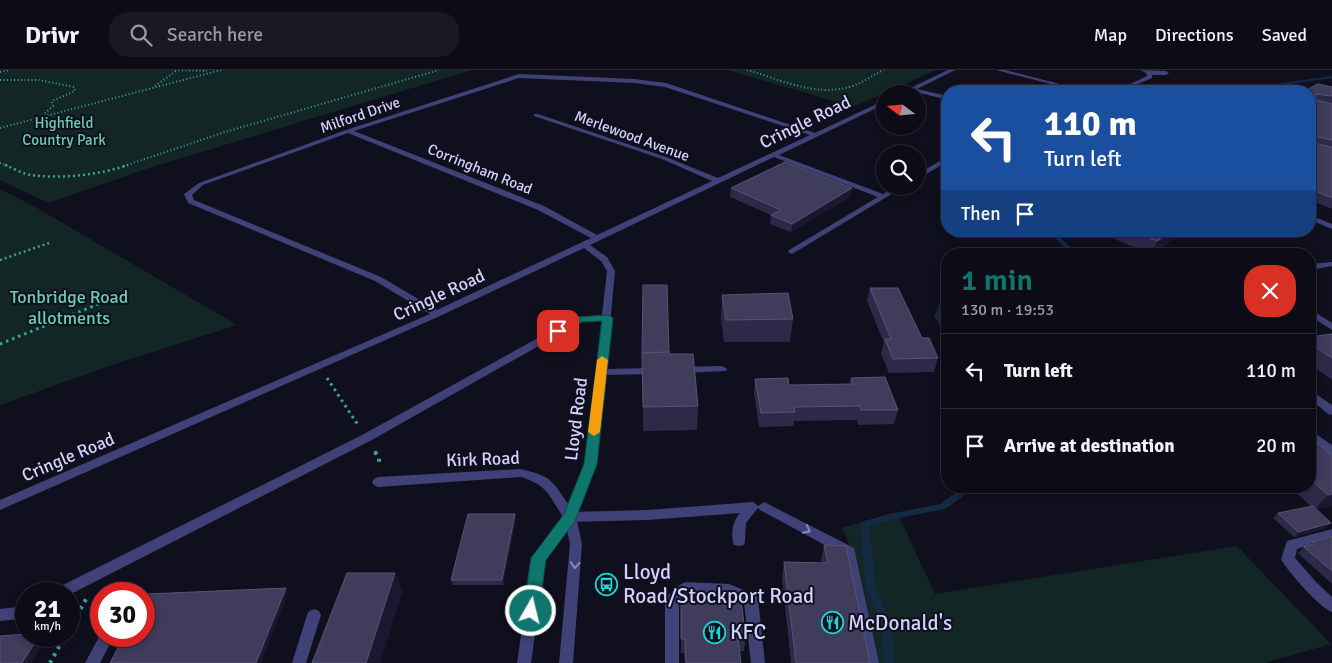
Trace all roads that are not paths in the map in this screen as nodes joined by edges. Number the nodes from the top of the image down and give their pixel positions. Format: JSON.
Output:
{"nodes":[{"id":1,"x":952,"y":70,"type":"edge"},
{"id":2,"x":999,"y":70,"type":"edge"},
{"id":3,"x":1146,"y":72,"type":"edge"},
{"id":4,"x":1166,"y":73,"type":"dead end"},
{"id":5,"x":919,"y":85,"type":"edge"},
{"id":6,"x":1060,"y":85,"type":"edge"},
{"id":7,"x":1132,"y":85,"type":"edge"},
{"id":8,"x":926,"y":92,"type":"edge"},
{"id":9,"x":941,"y":96,"type":"edge"},
{"id":10,"x":876,"y":106,"type":"edge"},
{"id":11,"x":536,"y":115,"type":"dead end"},
{"id":12,"x":348,"y":131,"type":"junction"},
{"id":13,"x":816,"y":135,"type":"junction"},
{"id":14,"x":774,"y":156,"type":"junction"},
{"id":15,"x":941,"y":162,"type":"edge"},
{"id":16,"x":926,"y":172,"type":"edge"},
{"id":17,"x":718,"y":181,"type":"junction"},
{"id":18,"x":887,"y":195,"type":"edge"},
{"id":19,"x":884,"y":197,"type":"junction"},
{"id":20,"x":1316,"y":220,"type":"edge"},
{"id":21,"x":1332,"y":227,"type":"edge"},
{"id":22,"x":598,"y":239,"type":"junction"},
{"id":23,"x":585,"y":245,"type":"junction"},
{"id":24,"x":792,"y":252,"type":"dead end"},
{"id":25,"x":1332,"y":264,"type":"edge"},
{"id":26,"x":1316,"y":266,"type":"edge"},
{"id":27,"x":438,"y":314,"type":"junction"},
{"id":28,"x":1316,"y":316,"type":"edge"},
{"id":29,"x":608,"y":318,"type":"junction"},
{"id":30,"x":1332,"y":327,"type":"edge"},
{"id":31,"x":722,"y":369,"type":"dead end"},
{"id":32,"x":601,"y":372,"type":"junction"},
{"id":33,"x":1316,"y":399,"type":"edge"},
{"id":34,"x":1332,"y":411,"type":"edge"},
{"id":35,"x":1316,"y":439,"type":"edge"},
{"id":36,"x":1332,"y":451,"type":"edge"},
{"id":37,"x":378,"y":482,"type":"road end"},
{"id":38,"x":0,"y":504,"type":"edge"},
{"id":39,"x":764,"y":507,"type":"dead end"},
{"id":40,"x":570,"y":517,"type":"junction"},
{"id":41,"x":1332,"y":534,"type":"edge"},
{"id":42,"x":740,"y":541,"type":"dead end"},
{"id":43,"x":80,"y":583,"type":"edge"},
{"id":44,"x":1332,"y":606,"type":"edge"},
{"id":45,"x":15,"y":613,"type":"edge"},
{"id":46,"x":0,"y":615,"type":"edge"},
{"id":47,"x":314,"y":615,"type":"dead end"},
{"id":48,"x":101,"y":647,"type":"edge"},
{"id":49,"x":92,"y":663,"type":"edge"},
{"id":50,"x":299,"y":663,"type":"edge"},
{"id":51,"x":524,"y":663,"type":"edge"},
{"id":52,"x":566,"y":663,"type":"edge"},
{"id":53,"x":672,"y":663,"type":"edge"},
{"id":54,"x":758,"y":663,"type":"edge"},
{"id":55,"x":872,"y":663,"type":"edge"}],
"edges":[{"from":1,"to":5,"type":"street"},
{"from":2,"to":6,"type":"street"},
{"from":3,"to":4,"type":"street"},
{"from":3,"to":7,"type":"street"},
{"from":8,"to":9,"type":"street"},
{"from":10,"to":13,"type":"street","name":"Cringle Road"},
{"from":11,"to":17,"type":"street","name":"Merlewood Avenue"},
{"from":12,"to":13,"type":"street","name":"Milford Drive"},
{"from":12,"to":22,"type":"street","name":"Corringham Road"},
{"from":12,"to":27,"type":"street","name":"Milford Drive"},
{"from":13,"to":14,"type":"street","name":"Cringle Road"},
{"from":14,"to":17,"type":"street","name":"Cringle Road"},
{"from":14,"to":19,"type":"street"},
{"from":15,"to":16,"type":"street"},
{"from":17,"to":22,"type":"street","name":"Cringle Road"},
{"from":18,"to":19,"type":"street"},
{"from":19,"to":24,"type":"street"},
{"from":20,"to":21,"type":"street"},
{"from":22,"to":23,"type":"street","name":"Cringle Road"},
{"from":23,"to":27,"type":"street","name":"Cringle Road"},
{"from":23,"to":29,"type":"street","name":"Lloyd Road"},
{"from":25,"to":26,"type":"street"},
{"from":27,"to":38,"type":"street","name":"Cringle Road"},
{"from":28,"to":30,"type":"street"},
{"from":29,"to":32,"type":"street","name":"Lloyd Road"},
{"from":29,"to":43,"type":"street"},
{"from":31,"to":32,"type":"street"},
{"from":32,"to":40,"type":"street","name":"Lloyd Road"},
{"from":33,"to":34,"type":"street"},
{"from":35,"to":36,"type":"street"},
{"from":37,"to":40,"type":"street","name":"Kirk Road"},
{"from":39,"to":55,"type":"street","one_way":true},
{"from":40,"to":42,"type":"street"},
{"from":40,"to":51,"type":"street","name":"Lloyd Road"},
{"from":40,"to":52,"type":"street","one_way":true},
{"from":41,"to":44,"type":"street"},
{"from":45,"to":46,"type":"street"},
{"from":47,"to":50,"type":"street"},
{"from":48,"to":49,"type":"street"},
{"from":53,"to":54,"type":"street"}]}
